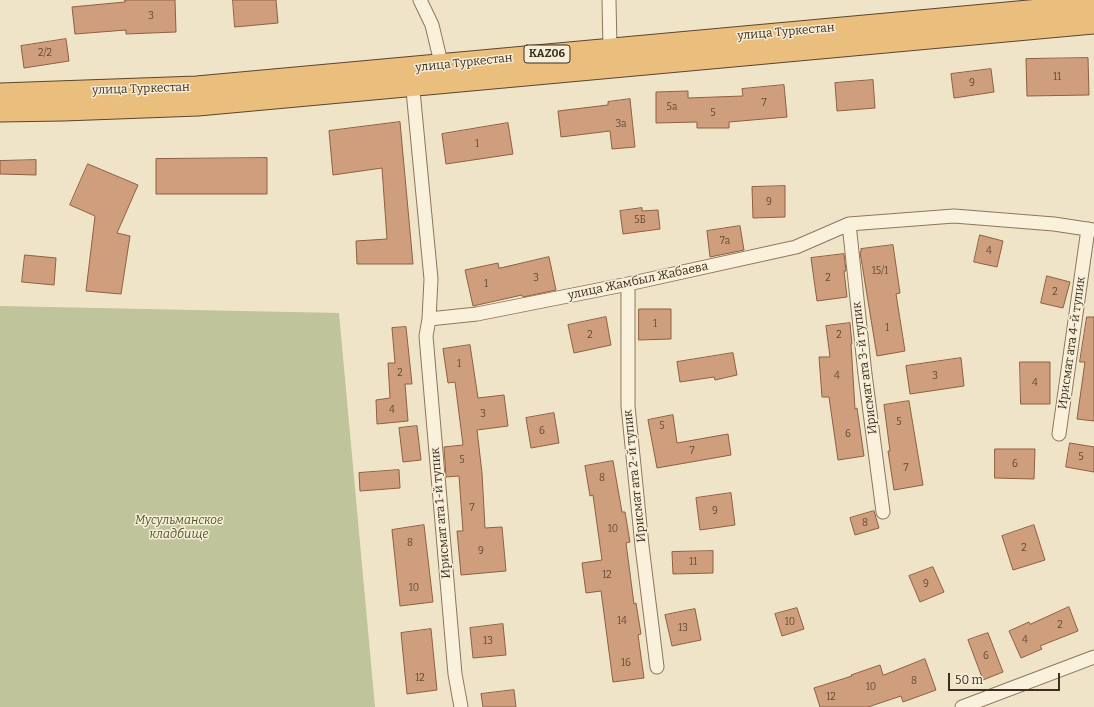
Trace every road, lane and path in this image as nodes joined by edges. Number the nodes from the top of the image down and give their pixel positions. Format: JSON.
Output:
{"nodes":[{"id":1,"x":420,"y":0,"type":"edge"},
{"id":2,"x":609,"y":0,"type":"edge"},
{"id":3,"x":1094,"y":5,"type":"edge"},
{"id":4,"x":1094,"y":23,"type":"edge"},
{"id":5,"x":610,"y":48,"type":"junction"},
{"id":6,"x":444,"y":73,"type":"junction"},
{"id":7,"x":411,"y":76,"type":"junction"},
{"id":8,"x":0,"y":94,"type":"edge"},
{"id":9,"x":0,"y":111,"type":"edge"},
{"id":10,"x":849,"y":224,"type":"junction"},
{"id":11,"x":1091,"y":230,"type":"edge"},
{"id":12,"x":628,"y":284,"type":"junction"},
{"id":13,"x":429,"y":319,"type":"junction"},
{"id":14,"x":1058,"y":434,"type":"dead end"},
{"id":15,"x":883,"y":512,"type":"dead end"},
{"id":16,"x":1094,"y":657,"type":"edge"},
{"id":17,"x":657,"y":667,"type":"dead end"},
{"id":18,"x":969,"y":706,"type":"edge"},
{"id":19,"x":461,"y":707,"type":"edge"}],
"edges":[{"from":1,"to":6,"type":"street"},
{"from":2,"to":5,"type":"street"},
{"from":3,"to":5,"type":"highway","name":"улица Туркестан","number":"KАZ06"},
{"from":4,"to":6,"type":"highway","name":"улица Туркестан","number":"KАZ06"},
{"from":5,"to":6,"type":"highway","name":"улица Туркестан","number":"KАZ06"},
{"from":6,"to":7,"type":"highway","name":"улица Туркестан","number":"KАZ06"},
{"from":7,"to":8,"type":"highway","name":"улица Туркестан","number":"KАZ06"},
{"from":7,"to":9,"type":"highway","name":"улица Туркестан","number":"KАZ06"},
{"from":7,"to":13,"type":"street"},
{"from":10,"to":11,"type":"street","name":"улица Жамбыл Жабаева"},
{"from":10,"to":12,"type":"street","name":"улица Жамбыл Жабаева"},
{"from":10,"to":15,"type":"street","name":"Ирисмат ата 3-й тупик"},
{"from":11,"to":14,"type":"street","name":"Ирисмат ата 4-й тупик"},
{"from":12,"to":13,"type":"street","name":"улица Жамбыл Жабаева"},
{"from":12,"to":17,"type":"street","name":"Ирисмат ата 2-й тупик"},
{"from":13,"to":19,"type":"street","name":"Ирисмат ата 1-й тупик"},
{"from":16,"to":18,"type":"street"}]}
